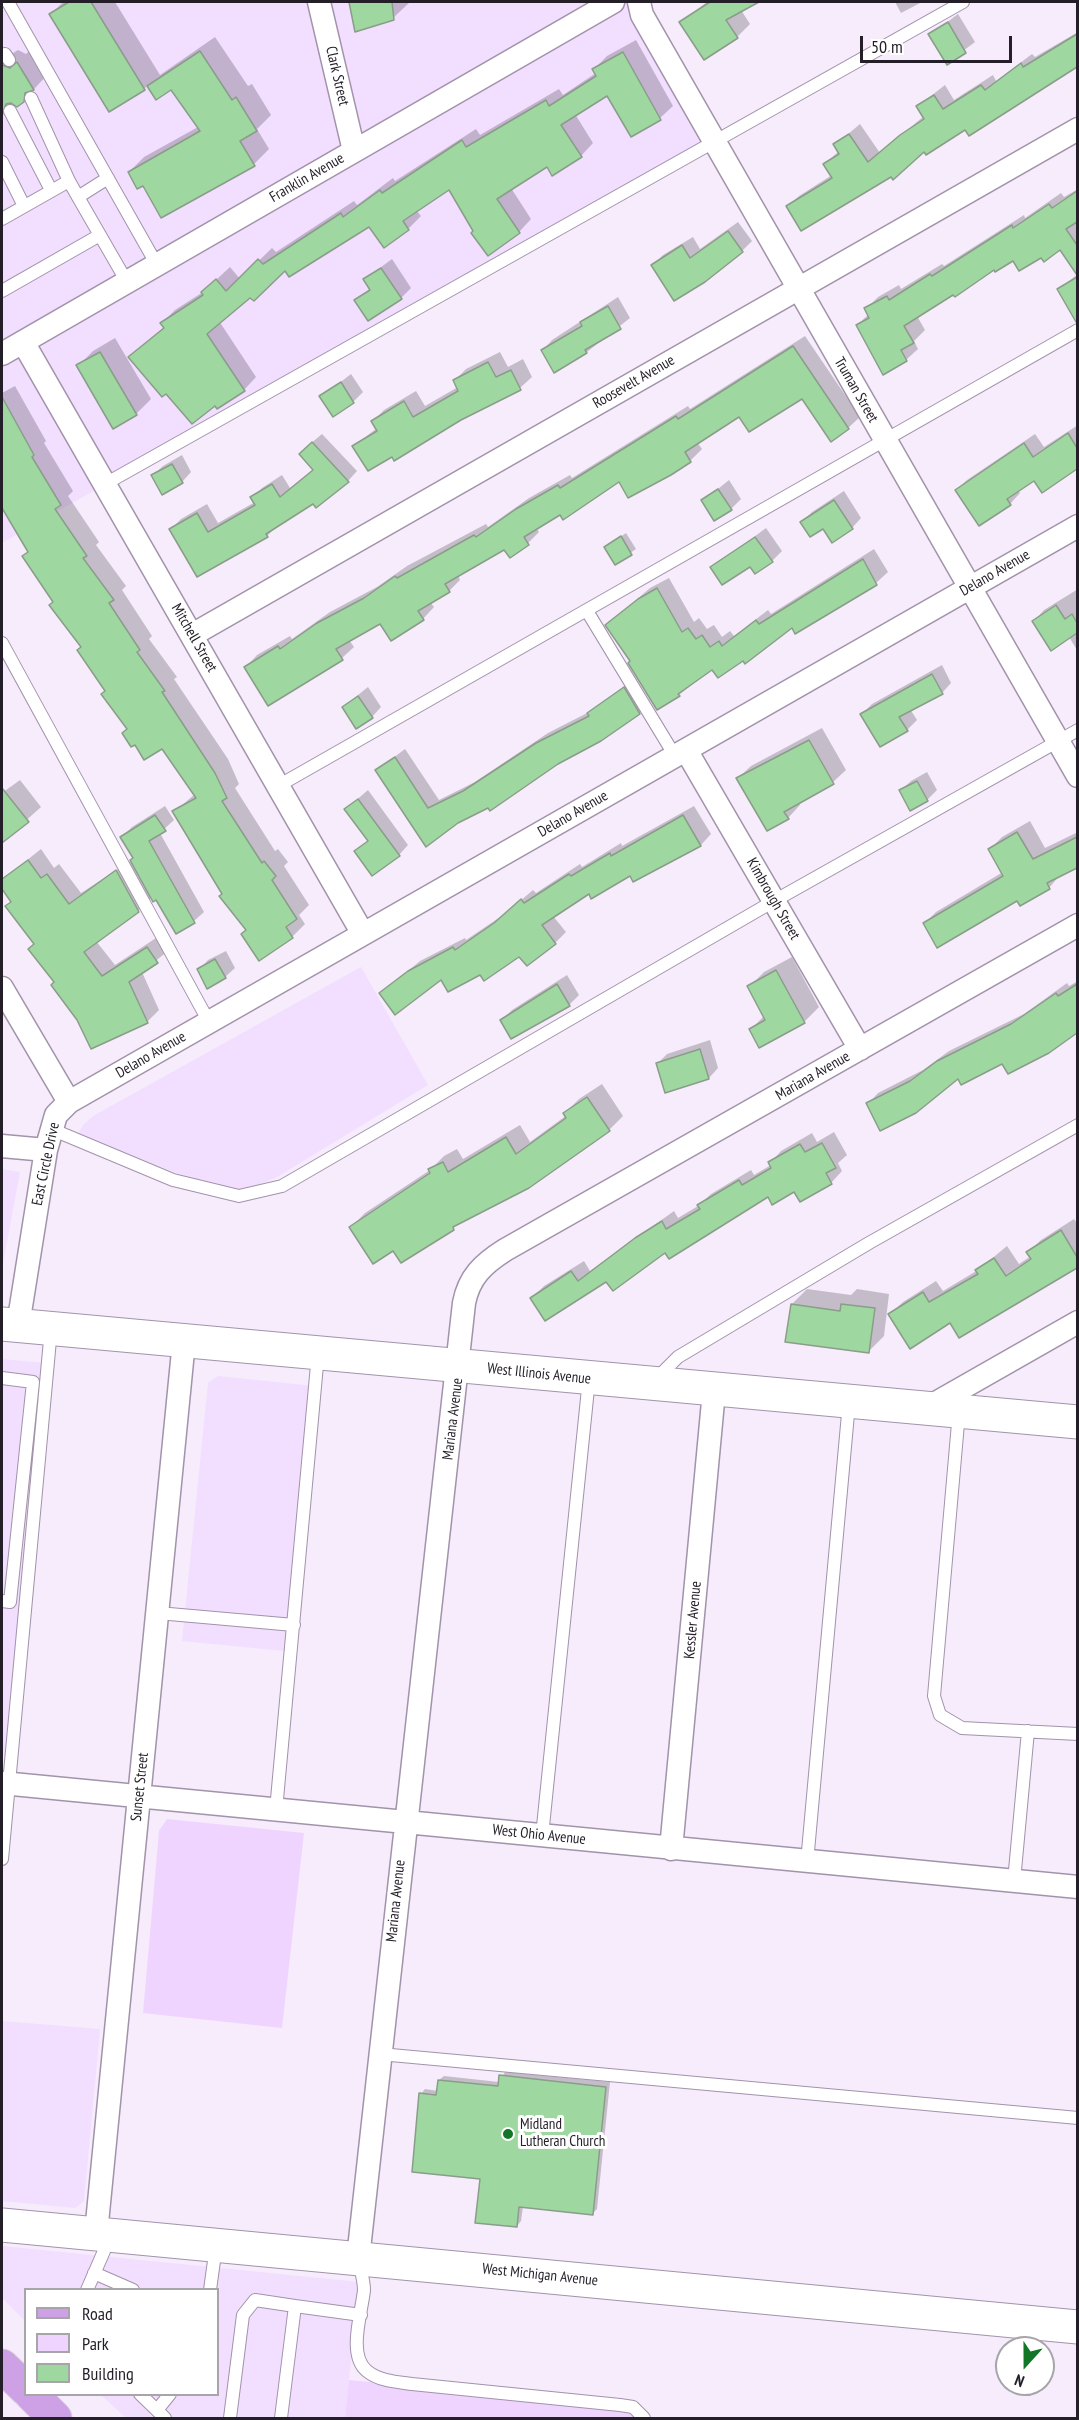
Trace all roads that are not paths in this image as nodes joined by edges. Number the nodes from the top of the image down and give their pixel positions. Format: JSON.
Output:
{"nodes":[{"id":1,"x":8,"y":2,"type":"edge"},
{"id":2,"x":319,"y":2,"type":"edge"},
{"id":3,"x":613,"y":2,"type":"edge"},
{"id":4,"x":639,"y":2,"type":"edge"},
{"id":5,"x":963,"y":2,"type":"edge"},
{"id":6,"x":31,"y":98,"type":"dead end"},
{"id":7,"x":10,"y":111,"type":"dead end"},
{"id":8,"x":1077,"y":129,"type":"edge"},
{"id":9,"x":715,"y":142,"type":"junction"},
{"id":10,"x":354,"y":151,"type":"junction"},
{"id":11,"x":2,"y":162,"type":"edge"},
{"id":12,"x":108,"y":178,"type":"junction"},
{"id":13,"x":69,"y":181,"type":"junction"},
{"id":14,"x":51,"y":190,"type":"junction"},
{"id":15,"x":78,"y":197,"type":"junction"},
{"id":16,"x":24,"y":206,"type":"junction"},
{"id":17,"x":2,"y":219,"type":"edge"},
{"id":18,"x":100,"y":234,"type":"junction"},
{"id":19,"x":157,"y":265,"type":"junction"},
{"id":20,"x":127,"y":282,"type":"junction"},
{"id":21,"x":798,"y":288,"type":"junction"},
{"id":22,"x":2,"y":291,"type":"edge"},
{"id":23,"x":1077,"y":330,"type":"edge"},
{"id":24,"x":23,"y":342,"type":"junction"},
{"id":25,"x":2,"y":354,"type":"edge"},
{"id":26,"x":885,"y":441,"type":"junction"},
{"id":27,"x":105,"y":484,"type":"junction"},
{"id":28,"x":1077,"y":526,"type":"edge"},
{"id":29,"x":969,"y":588,"type":"junction"},
{"id":30,"x":586,"y":611,"type":"junction"},
{"id":31,"x":192,"y":635,"type":"junction"},
{"id":32,"x":2,"y":643,"type":"edge"},
{"id":33,"x":1077,"y":730,"type":"edge"},
{"id":34,"x":1058,"y":741,"type":"junction"},
{"id":35,"x":680,"y":753,"type":"junction"},
{"id":36,"x":1077,"y":776,"type":"edge"},
{"id":37,"x":278,"y":786,"type":"junction"},
{"id":38,"x":774,"y":901,"type":"junction"},
{"id":39,"x":1077,"y":925,"type":"edge"},
{"id":40,"x":363,"y":934,"type":"junction"},
{"id":41,"x":2,"y":988,"type":"edge"},
{"id":42,"x":209,"y":1022,"type":"junction"},
{"id":43,"x":860,"y":1049,"type":"junction"},
{"id":44,"x":69,"y":1102,"type":"junction"},
{"id":45,"x":1077,"y":1125,"type":"edge"},
{"id":46,"x":51,"y":1129,"type":"junction"},
{"id":47,"x":2,"y":1146,"type":"edge"},
{"id":48,"x":45,"y":1150,"type":"junction"},
{"id":49,"x":1077,"y":1322,"type":"edge"},
{"id":50,"x":10,"y":1325,"type":"edge"},
{"id":51,"x":51,"y":1328,"type":"junction"},
{"id":52,"x":184,"y":1341,"type":"junction"},
{"id":53,"x":318,"y":1353,"type":"junction"},
{"id":54,"x":459,"y":1365,"type":"junction"},
{"id":55,"x":2,"y":1378,"type":"edge"},
{"id":56,"x":589,"y":1379,"type":"junction"},
{"id":57,"x":650,"y":1385,"type":"junction"},
{"id":58,"x":714,"y":1391,"type":"junction"},
{"id":59,"x":849,"y":1402,"type":"junction"},
{"id":60,"x":927,"y":1408,"type":"junction"},
{"id":61,"x":959,"y":1411,"type":"junction"},
{"id":62,"x":1077,"y":1422,"type":"edge"},
{"id":63,"x":2,"y":1601,"type":"edge"},
{"id":64,"x":158,"y":1613,"type":"junction"},
{"id":65,"x":294,"y":1625,"type":"junction"},
{"id":66,"x":1028,"y":1731,"type":"junction"},
{"id":67,"x":1077,"y":1734,"type":"edge"},
{"id":68,"x":5,"y":1784,"type":"edge"},
{"id":69,"x":140,"y":1797,"type":"junction"},
{"id":70,"x":276,"y":1810,"type":"junction"},
{"id":71,"x":405,"y":1822,"type":"junction"},
{"id":72,"x":542,"y":1836,"type":"junction"},
{"id":73,"x":671,"y":1849,"type":"junction"},
{"id":74,"x":2,"y":1859,"type":"edge"},
{"id":75,"x":807,"y":1862,"type":"junction"},
{"id":76,"x":1014,"y":1881,"type":"junction"},
{"id":77,"x":1077,"y":1887,"type":"edge"},
{"id":78,"x":380,"y":2054,"type":"junction"},
{"id":79,"x":1077,"y":2118,"type":"edge"},
{"id":80,"x":2,"y":2225,"type":"edge"},
{"id":81,"x":100,"y":2234,"type":"junction"},
{"id":82,"x":216,"y":2245,"type":"junction"},
{"id":83,"x":358,"y":2258,"type":"junction"},
{"id":84,"x":94,"y":2273,"type":"junction"},
{"id":85,"x":87,"y":2288,"type":"edge"},
{"id":86,"x":131,"y":2288,"type":"edge"},
{"id":87,"x":210,"y":2288,"type":"edge"},
{"id":88,"x":295,"y":2306,"type":"junction"},
{"id":89,"x":361,"y":2315,"type":"junction"},
{"id":90,"x":1077,"y":2327,"type":"edge"},
{"id":91,"x":2,"y":2366,"type":"edge"},
{"id":92,"x":24,"y":2388,"type":"edge"},
{"id":93,"x":33,"y":2396,"type":"edge"},
{"id":94,"x":142,"y":2396,"type":"edge"},
{"id":95,"x":169,"y":2396,"type":"edge"},
{"id":96,"x":161,"y":2414,"type":"edge"},
{"id":97,"x":56,"y":2418,"type":"edge"},
{"id":98,"x":230,"y":2418,"type":"edge"},
{"id":99,"x":281,"y":2418,"type":"edge"},
{"id":100,"x":644,"y":2418,"type":"edge"}],
"edges":[{"from":1,"to":12,"type":"lane"},
{"from":2,"to":10,"type":"street","name":"Clark Street"},
{"from":3,"to":10,"type":"street","name":"Franklin Avenue"},
{"from":4,"to":9,"type":"street","name":"Truman Street"},
{"from":5,"to":9,"type":"lane"},
{"from":6,"to":13,"type":"lane"},
{"from":7,"to":14,"type":"lane"},
{"from":8,"to":21,"type":"street","name":"Roosevelt Avenue"},
{"from":9,"to":21,"type":"street","name":"Truman Street"},
{"from":9,"to":27,"type":"lane"},
{"from":10,"to":19,"type":"street","name":"Franklin Avenue"},
{"from":11,"to":16,"type":"lane"},
{"from":12,"to":15,"type":"lane"},
{"from":12,"to":19,"type":"lane"},
{"from":13,"to":14,"type":"lane"},
{"from":13,"to":15,"type":"lane"},
{"from":14,"to":16,"type":"lane"},
{"from":15,"to":18,"type":"lane"},
{"from":16,"to":17,"type":"lane"},
{"from":18,"to":20,"type":"lane"},
{"from":18,"to":22,"type":"lane"},
{"from":19,"to":20,"type":"street","name":"Franklin Avenue"},
{"from":20,"to":24,"type":"street","name":"Franklin Avenue"},
{"from":21,"to":26,"type":"street","name":"Truman Street"},
{"from":21,"to":31,"type":"street","name":"Roosevelt Avenue"},
{"from":23,"to":26,"type":"lane"},
{"from":24,"to":25,"type":"street","name":"Franklin Avenue"},
{"from":24,"to":27,"type":"street","name":"Mitchell Street"},
{"from":26,"to":29,"type":"street","name":"Truman Street"},
{"from":26,"to":30,"type":"lane"},
{"from":27,"to":31,"type":"street","name":"Mitchell Street"},
{"from":28,"to":29,"type":"street","name":"Delano Avenue"},
{"from":29,"to":34,"type":"street","name":"Truman Street"},
{"from":29,"to":35,"type":"street","name":"Delano Avenue"},
{"from":30,"to":35,"type":"lane"},
{"from":30,"to":37,"type":"lane"},
{"from":31,"to":37,"type":"street","name":"Mitchell Street"},
{"from":32,"to":42,"type":"lane"},
{"from":33,"to":34,"type":"lane"},
{"from":34,"to":36,"type":"street","name":"Truman Street"},
{"from":34,"to":38,"type":"lane"},
{"from":35,"to":38,"type":"street","name":"Kimbrough Street"},
{"from":35,"to":40,"type":"street","name":"Delano Avenue"},
{"from":37,"to":40,"type":"street","name":"Mitchell Street"},
{"from":38,"to":43,"type":"street","name":"Kimbrough Street"},
{"from":38,"to":46,"type":"lane"},
{"from":39,"to":43,"type":"street","name":"Mariana Avenue"},
{"from":40,"to":42,"type":"street","name":"Delano Avenue"},
{"from":41,"to":44,"type":"street"},
{"from":42,"to":44,"type":"street","name":"Delano Avenue"},
{"from":43,"to":54,"type":"street","name":"Mariana Avenue"},
{"from":44,"to":46,"type":"street","name":"East Circle Drive"},
{"from":45,"to":57,"type":"lane"},
{"from":46,"to":48,"type":"street","name":"East Circle Drive"},
{"from":47,"to":48,"type":"street"},
{"from":48,"to":50,"type":"street","name":"East Circle Drive"},
{"from":49,"to":60,"type":"street"},
{"from":50,"to":51,"type":"main road","name":"West Illinois Avenue"},
{"from":51,"to":52,"type":"main road","name":"West Illinois Avenue"},
{"from":51,"to":68,"type":"lane"},
{"from":52,"to":53,"type":"main road","name":"West Illinois Avenue"},
{"from":52,"to":64,"type":"street","name":"Sunset Street"},
{"from":53,"to":54,"type":"main road","name":"West Illinois Avenue"},
{"from":53,"to":65,"type":"lane"},
{"from":54,"to":56,"type":"main road","name":"West Illinois Avenue"},
{"from":54,"to":71,"type":"street","name":"Mariana Avenue"},
{"from":55,"to":63,"type":"lane"},
{"from":56,"to":57,"type":"main road","name":"West Illinois Avenue"},
{"from":56,"to":72,"type":"lane"},
{"from":57,"to":58,"type":"main road","name":"West Illinois Avenue"},
{"from":58,"to":59,"type":"main road","name":"West Illinois Avenue"},
{"from":58,"to":73,"type":"street","name":"Kessler Avenue"},
{"from":59,"to":60,"type":"main road","name":"West Illinois Avenue"},
{"from":59,"to":75,"type":"lane"},
{"from":60,"to":61,"type":"main road","name":"West Illinois Avenue"},
{"from":61,"to":62,"type":"main road","name":"West Illinois Avenue"},
{"from":61,"to":66,"type":"lane"},
{"from":64,"to":65,"type":"lane"},
{"from":64,"to":69,"type":"street","name":"Sunset Street"},
{"from":65,"to":70,"type":"lane"},
{"from":66,"to":67,"type":"lane"},
{"from":66,"to":76,"type":"lane"},
{"from":68,"to":69,"type":"street","name":"West Ohio Avenue"},
{"from":68,"to":74,"type":"lane"},
{"from":69,"to":70,"type":"street","name":"West Ohio Avenue"},
{"from":69,"to":81,"type":"street","name":"Sunset Street"},
{"from":70,"to":71,"type":"street","name":"West Ohio Avenue"},
{"from":71,"to":72,"type":"street","name":"West Ohio Avenue"},
{"from":71,"to":78,"type":"street","name":"Mariana Avenue"},
{"from":72,"to":73,"type":"street","name":"West Ohio Avenue"},
{"from":73,"to":75,"type":"street","name":"West Ohio Avenue"},
{"from":75,"to":76,"type":"street","name":"West Ohio Avenue"},
{"from":76,"to":77,"type":"street","name":"West Ohio Avenue"},
{"from":78,"to":79,"type":"lane"},
{"from":78,"to":83,"type":"street","name":"Mariana Avenue"},
{"from":80,"to":81,"type":"main road","name":"West Michigan Avenue"},
{"from":81,"to":82,"type":"main road","name":"West Michigan Avenue"},
{"from":81,"to":84,"type":"lane"},
{"from":82,"to":83,"type":"main road","name":"West Michigan Avenue"},
{"from":82,"to":87,"type":"lane"},
{"from":83,"to":89,"type":"lane"},
{"from":83,"to":90,"type":"main road","name":"West Michigan Avenue"},
{"from":84,"to":85,"type":"lane"},
{"from":84,"to":86,"type":"lane"},
{"from":88,"to":89,"type":"lane"},
{"from":88,"to":98,"type":"lane"},
{"from":88,"to":99,"type":"lane"},
{"from":89,"to":100,"type":"lane"},
{"from":91,"to":92,"type":"main road"},
{"from":93,"to":97,"type":"main road"},
{"from":94,"to":96,"type":"lane"},
{"from":95,"to":96,"type":"lane"}]}
